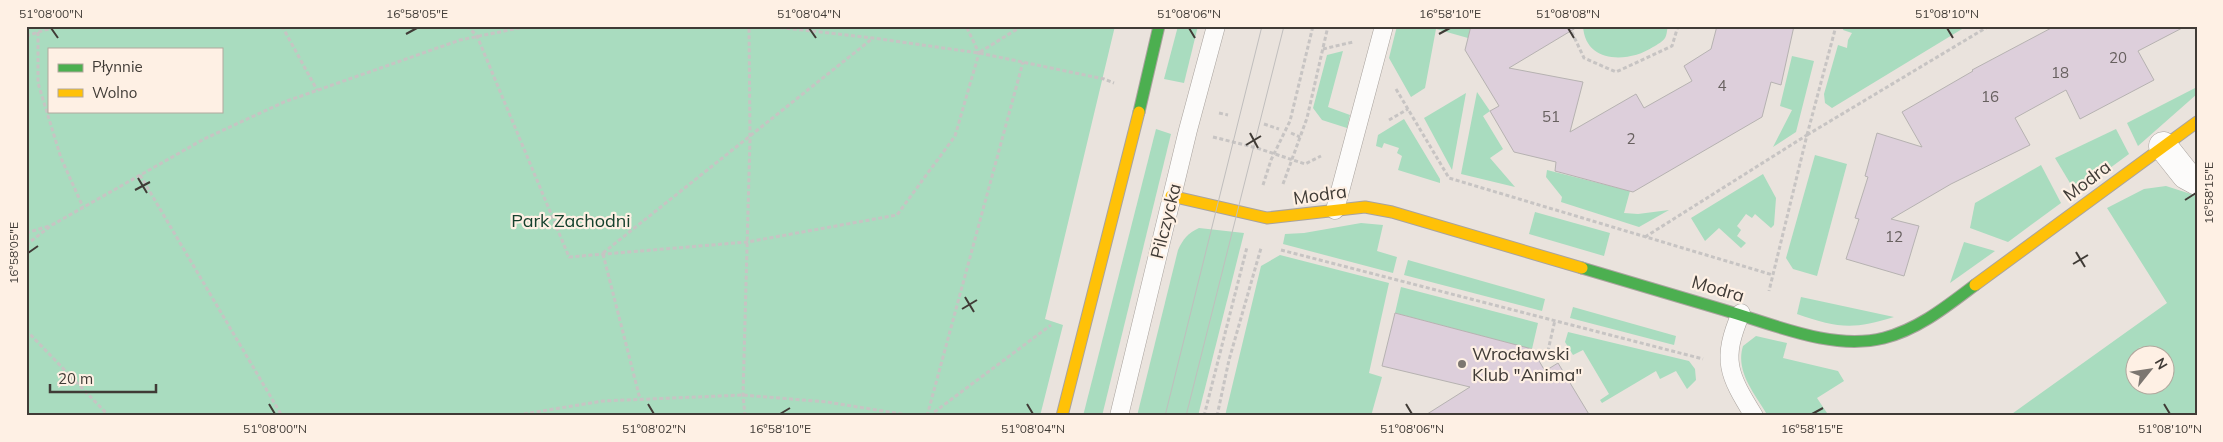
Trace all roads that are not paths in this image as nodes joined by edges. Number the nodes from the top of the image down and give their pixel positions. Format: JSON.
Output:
{"nodes":[{"id":1,"x":1159,"y":26,"type":"edge"},
{"id":2,"x":1216,"y":26,"type":"edge"},
{"id":3,"x":1384,"y":26,"type":"edge"},
{"id":4,"x":2197,"y":122,"type":"edge"},
{"id":5,"x":2163,"y":146,"type":"junction"},
{"id":6,"x":2197,"y":181,"type":"edge"},
{"id":7,"x":1171,"y":196,"type":"junction"},
{"id":8,"x":1335,"y":210,"type":"junction"},
{"id":9,"x":1741,"y":313,"type":"junction"},
{"id":10,"x":1062,"y":416,"type":"edge"},
{"id":11,"x":1119,"y":416,"type":"edge"},
{"id":12,"x":1754,"y":416,"type":"edge"}],
"edges":[{"from":1,"to":10,"type":"street"},
{"from":2,"to":7,"type":"lane","name":"Pilczycka"},
{"from":3,"to":8,"type":"lane"},
{"from":4,"to":5,"type":"street","name":"Modra"},
{"from":5,"to":6,"type":"street"},
{"from":5,"to":9,"type":"street","name":"Modra"},
{"from":7,"to":8,"type":"street","name":"Modra"},
{"from":7,"to":11,"type":"lane","name":"Pilczycka"},
{"from":8,"to":9,"type":"street","name":"Modra"},
{"from":9,"to":12,"type":"lane"}]}
